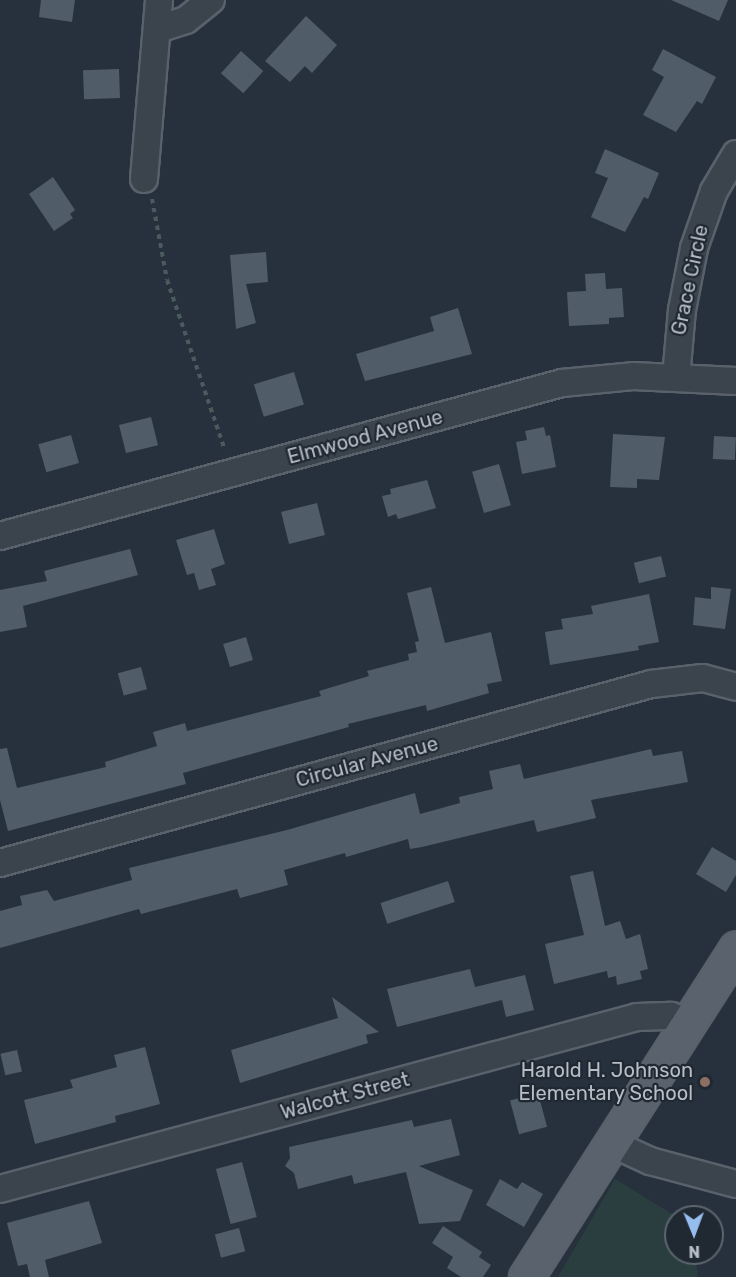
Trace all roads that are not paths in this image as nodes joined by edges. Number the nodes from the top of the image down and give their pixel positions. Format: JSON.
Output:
{"nodes":[{"id":1,"x":159,"y":0,"type":"edge"},
{"id":2,"x":211,"y":0,"type":"edge"},
{"id":3,"x":158,"y":28,"type":"junction"},
{"id":4,"x":736,"y":154,"type":"edge"},
{"id":5,"x":144,"y":179,"type":"road end"},
{"id":6,"x":676,"y":378,"type":"junction"},
{"id":7,"x":736,"y":381,"type":"edge"},
{"id":8,"x":0,"y":536,"type":"edge"},
{"id":9,"x":736,"y":687,"type":"edge"},
{"id":10,"x":0,"y":863,"type":"edge"},
{"id":11,"x":736,"y":948,"type":"edge"},
{"id":12,"x":690,"y":1023,"type":"junction"},
{"id":13,"x":613,"y":1144,"type":"junction"},
{"id":14,"x":736,"y":1184,"type":"edge"},
{"id":15,"x":0,"y":1189,"type":"edge"},
{"id":16,"x":526,"y":1277,"type":"edge"}],
"edges":[{"from":1,"to":3,"type":"street"},
{"from":2,"to":3,"type":"street"},
{"from":3,"to":5,"type":"street"},
{"from":4,"to":6,"type":"street","name":"Grace Circle"},
{"from":6,"to":7,"type":"street","name":"Elmwood Avenue"},
{"from":6,"to":8,"type":"street","name":"Elmwood Avenue"},
{"from":9,"to":10,"type":"street","name":"Circular Avenue"},
{"from":11,"to":12,"type":"main road"},
{"from":12,"to":13,"type":"main road"},
{"from":12,"to":15,"type":"street","name":"Walcott Street"},
{"from":13,"to":14,"type":"street"},
{"from":13,"to":16,"type":"main road"}]}
